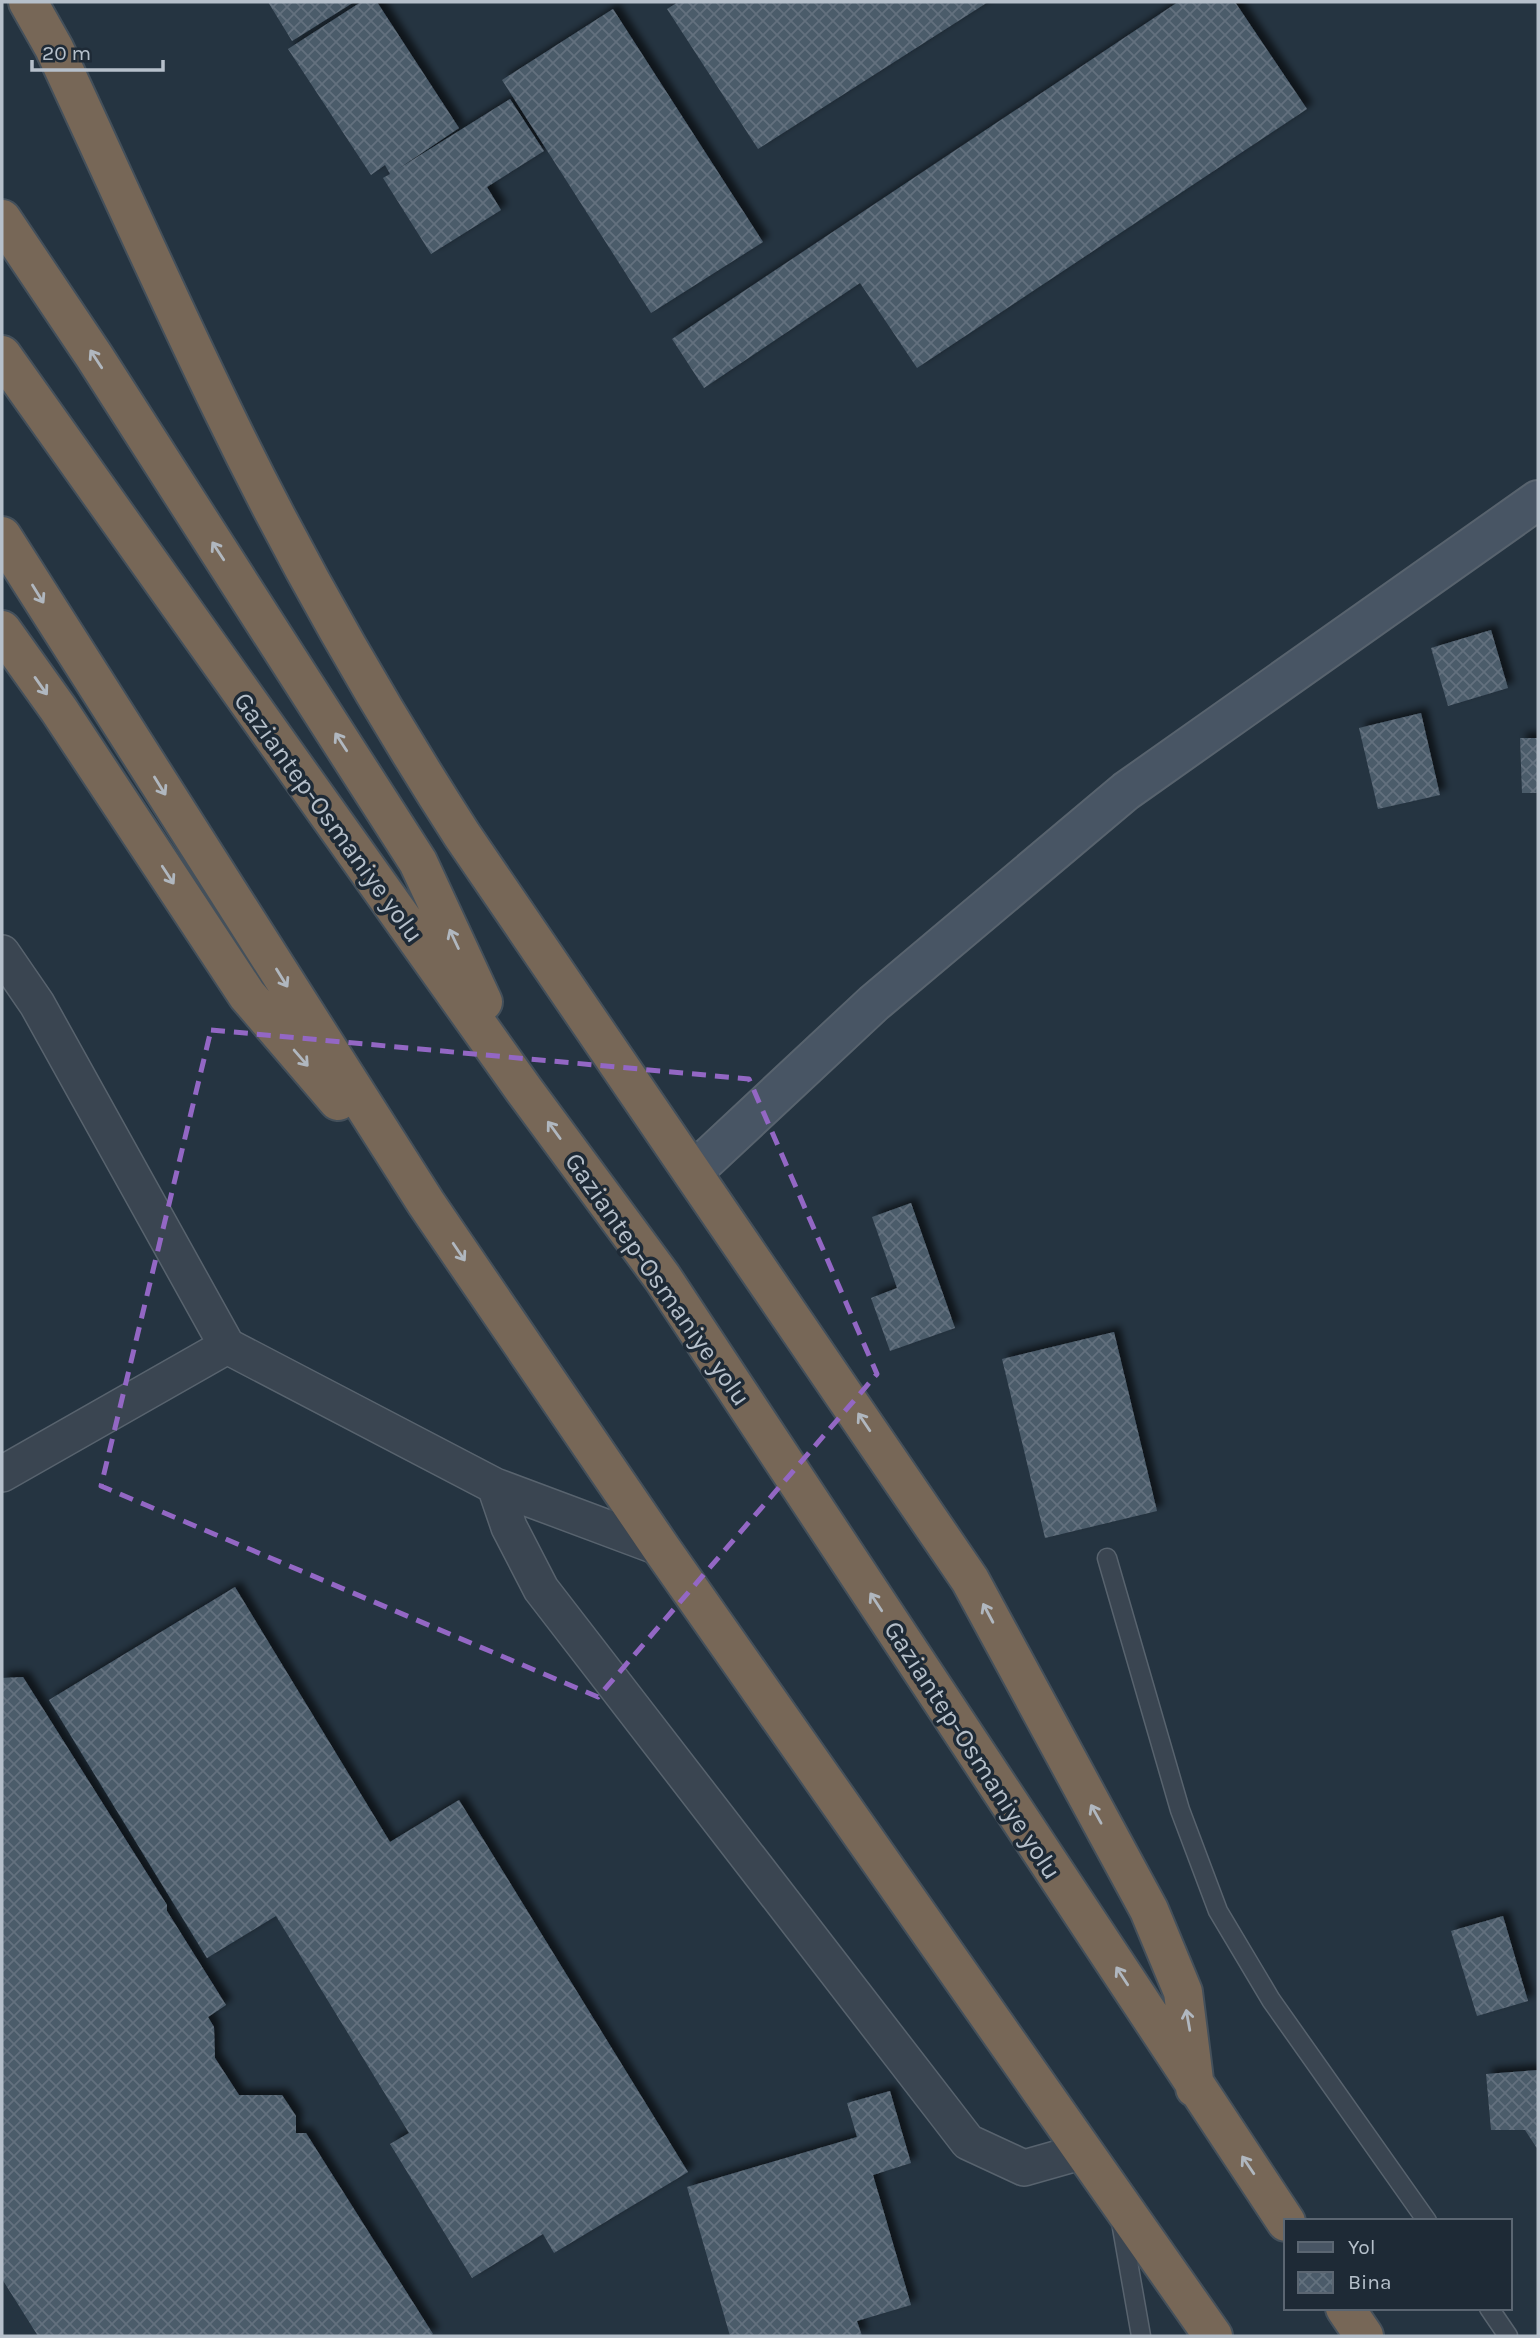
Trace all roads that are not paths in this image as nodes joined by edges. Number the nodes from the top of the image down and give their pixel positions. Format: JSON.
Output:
{"nodes":[{"id":1,"x":27,"y":2,"type":"edge"},
{"id":2,"x":2,"y":219,"type":"edge"},
{"id":3,"x":2,"y":355,"type":"edge"},
{"id":4,"x":1538,"y":500,"type":"edge"},
{"id":5,"x":2,"y":536,"type":"edge"},
{"id":6,"x":2,"y":630,"type":"edge"},
{"id":7,"x":2,"y":953,"type":"edge"},
{"id":8,"x":524,"y":1090,"type":"junction"},
{"id":9,"x":693,"y":1172,"type":"junction"},
{"id":10,"x":426,"y":1203,"type":"junction"},
{"id":11,"x":227,"y":1346,"type":"junction"},
{"id":12,"x":2,"y":1474,"type":"edge"},
{"id":13,"x":495,"y":1486,"type":"junction"},
{"id":14,"x":661,"y":1548,"type":"junction"},
{"id":15,"x":1107,"y":1558,"type":"dead end"},
{"id":16,"x":1195,"y":2088,"type":"junction"},
{"id":17,"x":1084,"y":2151,"type":"junction"},
{"id":18,"x":1116,"y":2197,"type":"junction"},
{"id":19,"x":1284,"y":2219,"type":"edge"},
{"id":20,"x":1426,"y":2219,"type":"edge"},
{"id":21,"x":1346,"y":2310,"type":"edge"},
{"id":22,"x":1490,"y":2310,"type":"edge"},
{"id":23,"x":1141,"y":2336,"type":"edge"},
{"id":24,"x":1213,"y":2336,"type":"edge"},
{"id":25,"x":1364,"y":2336,"type":"edge"},
{"id":26,"x":1508,"y":2336,"type":"edge"}],
"edges":[{"from":1,"to":9,"type":"highway"},
{"from":8,"to":2,"type":"highway","one_way":true},
{"from":3,"to":8,"type":"highway","name":"Gaziantep-Osmaniye yolu"},
{"from":4,"to":9,"type":"street"},
{"from":5,"to":10,"type":"highway","one_way":true},
{"from":6,"to":10,"type":"highway","one_way":true},
{"from":7,"to":11,"type":"street"},
{"from":16,"to":8,"type":"highway","name":"Gaziantep-Osmaniye yolu","one_way":true},
{"from":16,"to":9,"type":"highway","one_way":true},
{"from":10,"to":14,"type":"highway","one_way":true},
{"from":11,"to":12,"type":"street"},
{"from":11,"to":13,"type":"street"},
{"from":13,"to":14,"type":"street"},
{"from":13,"to":17,"type":"street"},
{"from":14,"to":17,"type":"highway"},
{"from":15,"to":20,"type":"lane"},
{"from":19,"to":16,"type":"highway","name":"Gaziantep-Osmaniye yolu","one_way":true},
{"from":17,"to":18,"type":"highway"},
{"from":18,"to":23,"type":"lane"},
{"from":18,"to":24,"type":"highway"},
{"from":21,"to":25,"type":"highway"},
{"from":22,"to":26,"type":"lane"}]}
